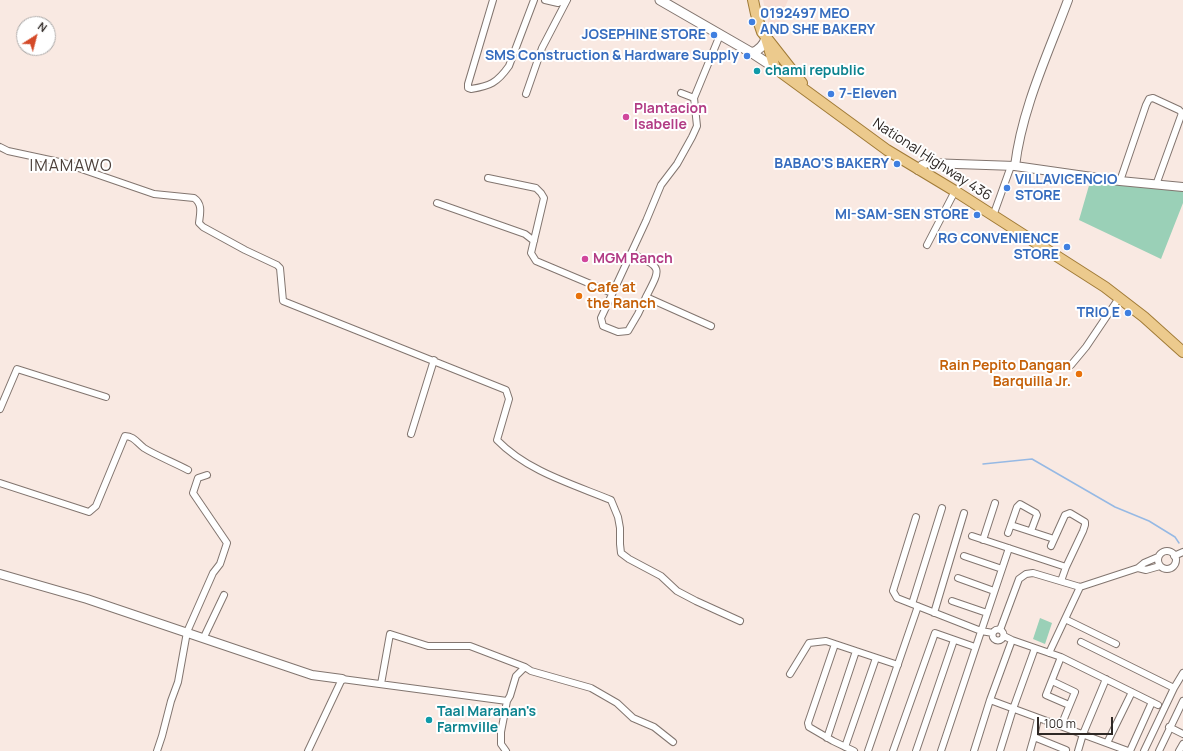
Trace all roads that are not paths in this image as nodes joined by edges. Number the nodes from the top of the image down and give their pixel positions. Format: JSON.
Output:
{"nodes":[{"id":1,"x":494,"y":0,"type":"edge"},
{"id":2,"x":534,"y":0,"type":"edge"},
{"id":3,"x":545,"y":0,"type":"edge"},
{"id":4,"x":566,"y":0,"type":"edge"},
{"id":5,"x":660,"y":0,"type":"edge"},
{"id":6,"x":753,"y":0,"type":"edge"},
{"id":7,"x":1068,"y":0,"type":"edge"},
{"id":8,"x":720,"y":35,"type":"junction"},
{"id":9,"x":766,"y":38,"type":"junction"},
{"id":10,"x":752,"y":53,"type":"junction"},
{"id":11,"x":775,"y":68,"type":"junction"},
{"id":12,"x":810,"y":93,"type":"junction"},
{"id":13,"x":526,"y":94,"type":"dead end"},
{"id":14,"x":681,"y":94,"type":"dead end"},
{"id":15,"x":694,"y":98,"type":"junction"},
{"id":16,"x":0,"y":147,"type":"edge"},
{"id":17,"x":1013,"y":166,"type":"junction"},
{"id":18,"x":918,"y":170,"type":"junction"},
{"id":19,"x":488,"y":178,"type":"dead end"},
{"id":20,"x":1120,"y":181,"type":"junction"},
{"id":21,"x":1156,"y":185,"type":"junction"},
{"id":22,"x":1183,"y":187,"type":"edge"},
{"id":23,"x":955,"y":191,"type":"junction"},
{"id":24,"x":437,"y":203,"type":"dead end"},
{"id":25,"x":993,"y":216,"type":"junction"},
{"id":26,"x":534,"y":241,"type":"junction"},
{"id":27,"x":927,"y":245,"type":"dead end"},
{"id":28,"x":631,"y":253,"type":"junction"},
{"id":29,"x":612,"y":293,"type":"junction"},
{"id":30,"x":646,"y":297,"type":"junction"},
{"id":31,"x":1119,"y":298,"type":"junction"},
{"id":32,"x":710,"y":326,"type":"dead end"},
{"id":33,"x":1183,"y":352,"type":"edge"},
{"id":34,"x":434,"y":360,"type":"junction"},
{"id":35,"x":1071,"y":365,"type":"dead end"},
{"id":36,"x":106,"y":397,"type":"dead end"},
{"id":37,"x":0,"y":409,"type":"edge"},
{"id":38,"x":411,"y":434,"type":"dead end"},
{"id":39,"x":188,"y":470,"type":"dead end"},
{"id":40,"x":207,"y":475,"type":"dead end"},
{"id":41,"x":0,"y":483,"type":"edge"},
{"id":42,"x":995,"y":503,"type":"dead end"},
{"id":43,"x":942,"y":508,"type":"dead end"},
{"id":44,"x":964,"y":513,"type":"dead end"},
{"id":45,"x":916,"y":517,"type":"dead end"},
{"id":46,"x":1011,"y":524,"type":"junction"},
{"id":47,"x":1031,"y":531,"type":"junction"},
{"id":48,"x":1008,"y":533,"type":"dead end"},
{"id":49,"x":972,"y":536,"type":"dead end"},
{"id":50,"x":1054,"y":539,"type":"junction"},
{"id":51,"x":983,"y":540,"type":"junction"},
{"id":52,"x":1051,"y":546,"type":"dead end"},
{"id":53,"x":1009,"y":548,"type":"junction"},
{"id":54,"x":1183,"y":552,"type":"edge"},
{"id":55,"x":964,"y":556,"type":"dead end"},
{"id":56,"x":1174,"y":556,"type":"junction"},
{"id":57,"x":1158,"y":558,"type":"junction"},
{"id":58,"x":1160,"y":566,"type":"junction"},
{"id":59,"x":1066,"y":567,"type":"junction"},
{"id":60,"x":1138,"y":568,"type":"junction"},
{"id":61,"x":1002,"y":569,"type":"junction"},
{"id":62,"x":0,"y":574,"type":"edge"},
{"id":63,"x":958,"y":578,"type":"dead end"},
{"id":64,"x":1061,"y":581,"type":"junction"},
{"id":65,"x":1080,"y":587,"type":"junction"},
{"id":66,"x":994,"y":592,"type":"junction"},
{"id":67,"x":224,"y":595,"type":"dead end"},
{"id":68,"x":952,"y":601,"type":"dead end"},
{"id":69,"x":915,"y":605,"type":"junction"},
{"id":70,"x":934,"y":613,"type":"junction"},
{"id":71,"x":987,"y":614,"type":"junction"},
{"id":72,"x":1065,"y":619,"type":"junction"},
{"id":73,"x":740,"y":621,"type":"dead end"},
{"id":74,"x":981,"y":631,"type":"junction"},
{"id":75,"x":187,"y":632,"type":"junction"},
{"id":76,"x":1002,"y":633,"type":"junction"},
{"id":77,"x":993,"y":634,"type":"junction"},
{"id":78,"x":204,"y":637,"type":"junction"},
{"id":79,"x":954,"y":640,"type":"junction"},
{"id":80,"x":1012,"y":640,"type":"junction"},
{"id":81,"x":1081,"y":642,"type":"dead end"},
{"id":82,"x":835,"y":644,"type":"junction"},
{"id":83,"x":1116,"y":644,"type":"dead end"},
{"id":84,"x":975,"y":647,"type":"junction"},
{"id":85,"x":1035,"y":648,"type":"junction"},
{"id":86,"x":856,"y":651,"type":"junction"},
{"id":87,"x":1050,"y":653,"type":"junction"},
{"id":88,"x":1062,"y":657,"type":"junction"},
{"id":89,"x":876,"y":658,"type":"junction"},
{"id":90,"x":898,"y":665,"type":"junction"},
{"id":91,"x":525,"y":667,"type":"junction"},
{"id":92,"x":1183,"y":673,"type":"edge"},
{"id":93,"x":790,"y":674,"type":"dead end"},
{"id":94,"x":342,"y":679,"type":"junction"},
{"id":95,"x":1106,"y":679,"type":"junction"},
{"id":96,"x":1052,"y":680,"type":"junction"},
{"id":97,"x":381,"y":684,"type":"junction"},
{"id":98,"x":1174,"y":688,"type":"junction"},
{"id":99,"x":1132,"y":692,"type":"junction"},
{"id":100,"x":990,"y":700,"type":"junction"},
{"id":101,"x":507,"y":701,"type":"junction"},
{"id":102,"x":1183,"y":701,"type":"edge"},
{"id":103,"x":1152,"y":702,"type":"junction"},
{"id":104,"x":1070,"y":705,"type":"junction"},
{"id":105,"x":1158,"y":705,"type":"dead end"},
{"id":106,"x":1013,"y":709,"type":"junction"},
{"id":107,"x":1181,"y":710,"type":"edge"},
{"id":108,"x":1038,"y":718,"type":"junction"},
{"id":109,"x":1061,"y":726,"type":"junction"},
{"id":110,"x":1169,"y":727,"type":"junction"},
{"id":111,"x":1083,"y":734,"type":"junction"},
{"id":112,"x":1183,"y":734,"type":"edge"},
{"id":113,"x":1034,"y":737,"type":"junction"},
{"id":114,"x":827,"y":738,"type":"junction"},
{"id":115,"x":673,"y":742,"type":"dead end"},
{"id":116,"x":1107,"y":743,"type":"junction"},
{"id":117,"x":1183,"y":744,"type":"edge"},
{"id":118,"x":845,"y":747,"type":"junction"},
{"id":119,"x":1056,"y":748,"type":"edge"},
{"id":120,"x":1066,"y":750,"type":"edge"},
{"id":121,"x":157,"y":751,"type":"edge"},
{"id":122,"x":308,"y":751,"type":"edge"},
{"id":123,"x":506,"y":751,"type":"edge"},
{"id":124,"x":854,"y":751,"type":"edge"},
{"id":125,"x":868,"y":751,"type":"edge"},
{"id":126,"x":894,"y":751,"type":"edge"},
{"id":127,"x":916,"y":751,"type":"edge"},
{"id":128,"x":941,"y":751,"type":"edge"},
{"id":129,"x":974,"y":751,"type":"edge"},
{"id":130,"x":1000,"y":751,"type":"edge"},
{"id":131,"x":1030,"y":751,"type":"edge"},
{"id":132,"x":1078,"y":751,"type":"edge"},
{"id":133,"x":1129,"y":751,"type":"edge"},
{"id":134,"x":1144,"y":751,"type":"edge"},
{"id":135,"x":1159,"y":751,"type":"edge"},
{"id":136,"x":1179,"y":751,"type":"edge"}],
"edges":[{"from":1,"to":2,"type":"street"},
{"from":3,"to":4,"type":"street"},
{"from":4,"to":13,"type":"street"},
{"from":5,"to":8,"type":"main road","name":"National Highway 436"},
{"from":6,"to":9,"type":"main road"},
{"from":7,"to":17,"type":"street"},
{"from":8,"to":10,"type":"main road","name":"National Highway 436"},
{"from":8,"to":15,"type":"street"},
{"from":9,"to":10,"type":"main road"},
{"from":9,"to":11,"type":"main road"},
{"from":9,"to":12,"type":"main road"},
{"from":10,"to":11,"type":"main road","name":"National Highway 436"},
{"from":11,"to":12,"type":"main road","name":"National Highway 436"},
{"from":12,"to":18,"type":"main road","name":"National Highway 436"},
{"from":14,"to":15,"type":"street"},
{"from":15,"to":28,"type":"street"},
{"from":16,"to":34,"type":"street"},
{"from":17,"to":18,"type":"street"},
{"from":17,"to":20,"type":"street"},
{"from":17,"to":25,"type":"street"},
{"from":18,"to":23,"type":"main road","name":"National Highway 436"},
{"from":19,"to":26,"type":"street"},
{"from":20,"to":21,"type":"street"},
{"from":20,"to":21,"type":"street"},
{"from":21,"to":22,"type":"street"},
{"from":23,"to":25,"type":"main road","name":"National Highway 436"},
{"from":23,"to":27,"type":"street"},
{"from":24,"to":26,"type":"street"},
{"from":25,"to":31,"type":"main road","name":"National Highway 436"},
{"from":26,"to":29,"type":"street"},
{"from":28,"to":29,"type":"street"},
{"from":28,"to":30,"type":"street"},
{"from":29,"to":30,"type":"street"},
{"from":30,"to":32,"type":"street"},
{"from":31,"to":33,"type":"main road","name":"National Highway 436"},
{"from":31,"to":35,"type":"street"},
{"from":34,"to":38,"type":"street"},
{"from":34,"to":73,"type":"street"},
{"from":36,"to":37,"type":"street"},
{"from":39,"to":41,"type":"street"},
{"from":40,"to":75,"type":"street"},
{"from":42,"to":51,"type":"street"},
{"from":43,"to":69,"type":"street"},
{"from":44,"to":70,"type":"street"},
{"from":45,"to":69,"type":"street"},
{"from":46,"to":47,"type":"street"},
{"from":46,"to":47,"type":"street"},
{"from":46,"to":48,"type":"street"},
{"from":47,"to":50,"type":"street"},
{"from":49,"to":51,"type":"street"},
{"from":50,"to":52,"type":"street"},
{"from":50,"to":59,"type":"street"},
{"from":51,"to":53,"type":"street"},
{"from":53,"to":59,"type":"street"},
{"from":53,"to":61,"type":"street"},
{"from":54,"to":56,"type":"street"},
{"from":55,"to":61,"type":"street"},
{"from":56,"to":57,"type":"street"},
{"from":56,"to":58,"type":"street"},
{"from":57,"to":58,"type":"street"},
{"from":57,"to":60,"type":"street"},
{"from":58,"to":60,"type":"street"},
{"from":59,"to":64,"type":"street"},
{"from":60,"to":65,"type":"street"},
{"from":61,"to":66,"type":"street"},
{"from":62,"to":75,"type":"street"},
{"from":63,"to":66,"type":"street"},
{"from":64,"to":65,"type":"street"},
{"from":64,"to":76,"type":"street"},
{"from":65,"to":72,"type":"street"},
{"from":66,"to":71,"type":"street"},
{"from":67,"to":78,"type":"street"},
{"from":68,"to":71,"type":"street"},
{"from":69,"to":70,"type":"street"},
{"from":69,"to":90,"type":"street"},
{"from":70,"to":74,"type":"street"},
{"from":71,"to":74,"type":"street"},
{"from":72,"to":83,"type":"street"},
{"from":72,"to":87,"type":"street"},
{"from":74,"to":77,"type":"street"},
{"from":74,"to":84,"type":"street"},
{"from":75,"to":78,"type":"street"},
{"from":75,"to":121,"type":"street"},
{"from":76,"to":77,"type":"street"},
{"from":76,"to":77,"type":"street"},
{"from":76,"to":80,"type":"street"},
{"from":78,"to":94,"type":"street"},
{"from":79,"to":84,"type":"street"},
{"from":79,"to":126,"type":"street"},
{"from":79,"to":127,"type":"street"},
{"from":80,"to":85,"type":"street"},
{"from":80,"to":100,"type":"street"},
{"from":81,"to":98,"type":"street"},
{"from":82,"to":86,"type":"street"},
{"from":82,"to":93,"type":"street"},
{"from":82,"to":114,"type":"street"},
{"from":84,"to":128,"type":"street"},
{"from":85,"to":87,"type":"street"},
{"from":85,"to":106,"type":"street"},
{"from":86,"to":89,"type":"street"},
{"from":86,"to":114,"type":"street"},
{"from":87,"to":88,"type":"street"},
{"from":88,"to":95,"type":"street"},
{"from":88,"to":96,"type":"street"},
{"from":89,"to":90,"type":"street"},
{"from":89,"to":118,"type":"street"},
{"from":90,"to":125,"type":"street"},
{"from":91,"to":97,"type":"street"},
{"from":91,"to":101,"type":"street"},
{"from":91,"to":115,"type":"street"},
{"from":92,"to":98,"type":"street"},
{"from":94,"to":97,"type":"street"},
{"from":94,"to":122,"type":"street"},
{"from":95,"to":99,"type":"street"},
{"from":95,"to":111,"type":"street"},
{"from":96,"to":104,"type":"street"},
{"from":96,"to":104,"type":"street"},
{"from":97,"to":101,"type":"street"},
{"from":98,"to":134,"type":"street"},
{"from":99,"to":103,"type":"street"},
{"from":99,"to":116,"type":"street"},
{"from":100,"to":106,"type":"street"},
{"from":100,"to":129,"type":"street"},
{"from":101,"to":123,"type":"street"},
{"from":102,"to":107,"type":"street"},
{"from":103,"to":105,"type":"street"},
{"from":103,"to":133,"type":"street"},
{"from":104,"to":109,"type":"street"},
{"from":106,"to":108,"type":"street"},
{"from":106,"to":130,"type":"street"},
{"from":107,"to":110,"type":"street"},
{"from":108,"to":109,"type":"street"},
{"from":108,"to":113,"type":"street"},
{"from":109,"to":111,"type":"street"},
{"from":110,"to":112,"type":"street"},
{"from":110,"to":135,"type":"street"},
{"from":111,"to":116,"type":"street"},
{"from":111,"to":132,"type":"street"},
{"from":113,"to":119,"type":"street"},
{"from":113,"to":131,"type":"street"},
{"from":114,"to":118,"type":"street"},
{"from":116,"to":133,"type":"street"},
{"from":117,"to":136,"type":"street"},
{"from":118,"to":124,"type":"street"},
{"from":119,"to":120,"type":"street"}]}
